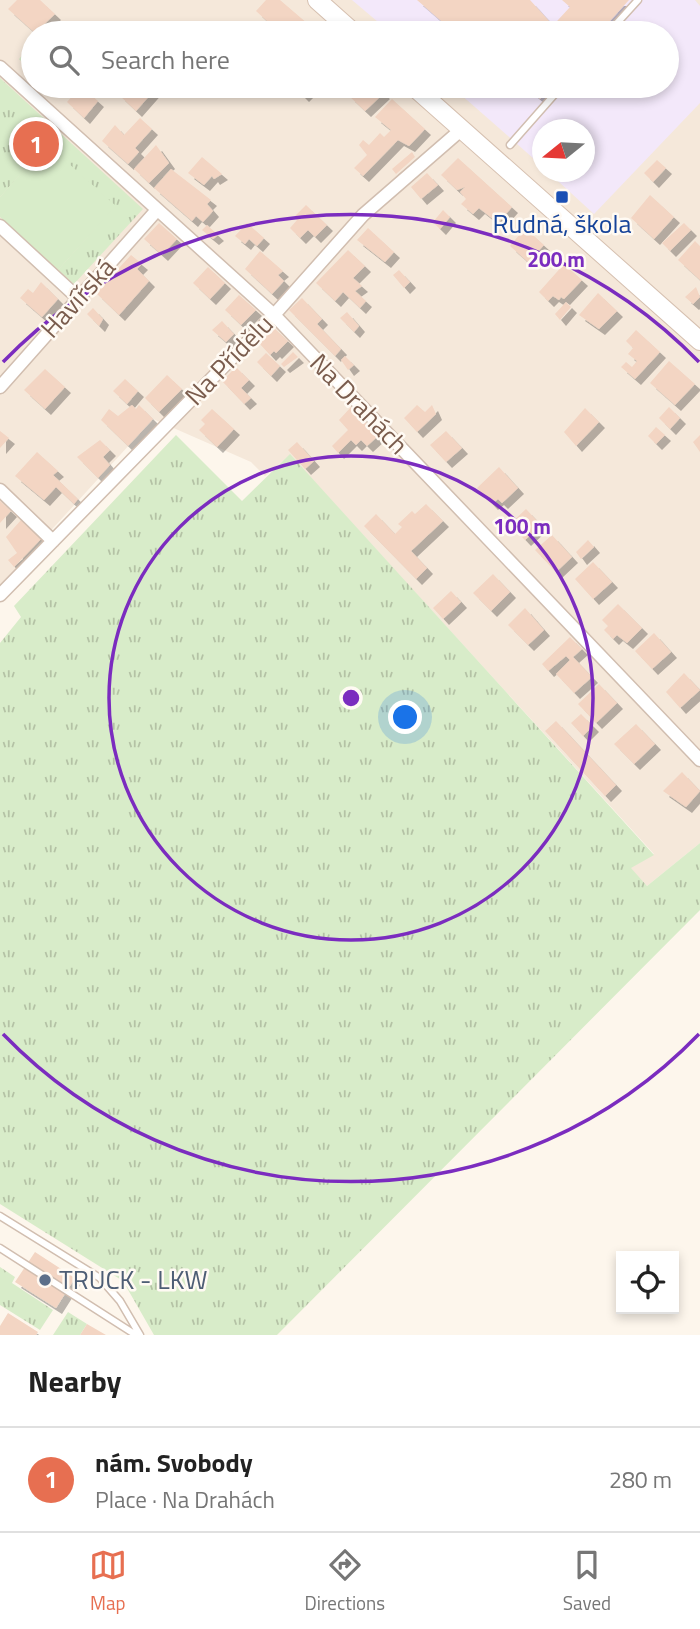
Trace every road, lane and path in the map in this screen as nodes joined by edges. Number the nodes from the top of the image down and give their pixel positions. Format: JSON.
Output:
{"nodes":[{"id":1,"x":317,"y":0,"type":"edge"},
{"id":2,"x":638,"y":0,"type":"edge"},
{"id":3,"x":341,"y":21,"type":"edge"},
{"id":4,"x":619,"y":21,"type":"edge"},
{"id":5,"x":0,"y":67,"type":"edge"},
{"id":6,"x":21,"y":86,"type":"edge"},
{"id":7,"x":34,"y":98,"type":"edge"},
{"id":8,"x":427,"y":98,"type":"edge"},
{"id":9,"x":551,"y":98,"type":"edge"},
{"id":10,"x":462,"y":129,"type":"junction"},
{"id":11,"x":510,"y":145,"type":"dead end"},
{"id":12,"x":158,"y":210,"type":"junction"},
{"id":13,"x":0,"y":226,"type":"edge"},
{"id":14,"x":78,"y":298,"type":"junction"},
{"id":15,"x":274,"y":315,"type":"junction"},
{"id":16,"x":700,"y":341,"type":"edge"},
{"id":17,"x":0,"y":387,"type":"edge"},
{"id":18,"x":0,"y":490,"type":"edge"},
{"id":19,"x":53,"y":541,"type":"junction"},
{"id":20,"x":0,"y":595,"type":"edge"},
{"id":21,"x":700,"y":760,"type":"edge"},
{"id":22,"x":0,"y":1216,"type":"edge"},
{"id":23,"x":0,"y":1248,"type":"edge"},
{"id":24,"x":138,"y":1335,"type":"edge"}],
"edges":[{"from":1,"to":3,"type":"main road"},
{"from":2,"to":4,"type":"lane"},
{"from":5,"to":6,"type":"street","name":"Na Drahách"},
{"from":7,"to":12,"type":"street","name":"Na Drahách"},
{"from":8,"to":10,"type":"main road"},
{"from":9,"to":11,"type":"lane"},
{"from":10,"to":15,"type":"street","name":"Na Přídělu"},
{"from":10,"to":16,"type":"main road"},
{"from":12,"to":14,"type":"street","name":"Havířská"},
{"from":12,"to":15,"type":"street","name":"Na Drahách"},
{"from":13,"to":14,"type":"street"},
{"from":14,"to":17,"type":"street","name":"Havířská"},
{"from":15,"to":19,"type":"street","name":"Na Přídělu"},
{"from":15,"to":21,"type":"street","name":"Na Drahách"},
{"from":18,"to":19,"type":"street"},
{"from":19,"to":20,"type":"street","name":"Na Přídělu"},
{"from":22,"to":24,"type":"lane"},
{"from":23,"to":24,"type":"lane"}]}
